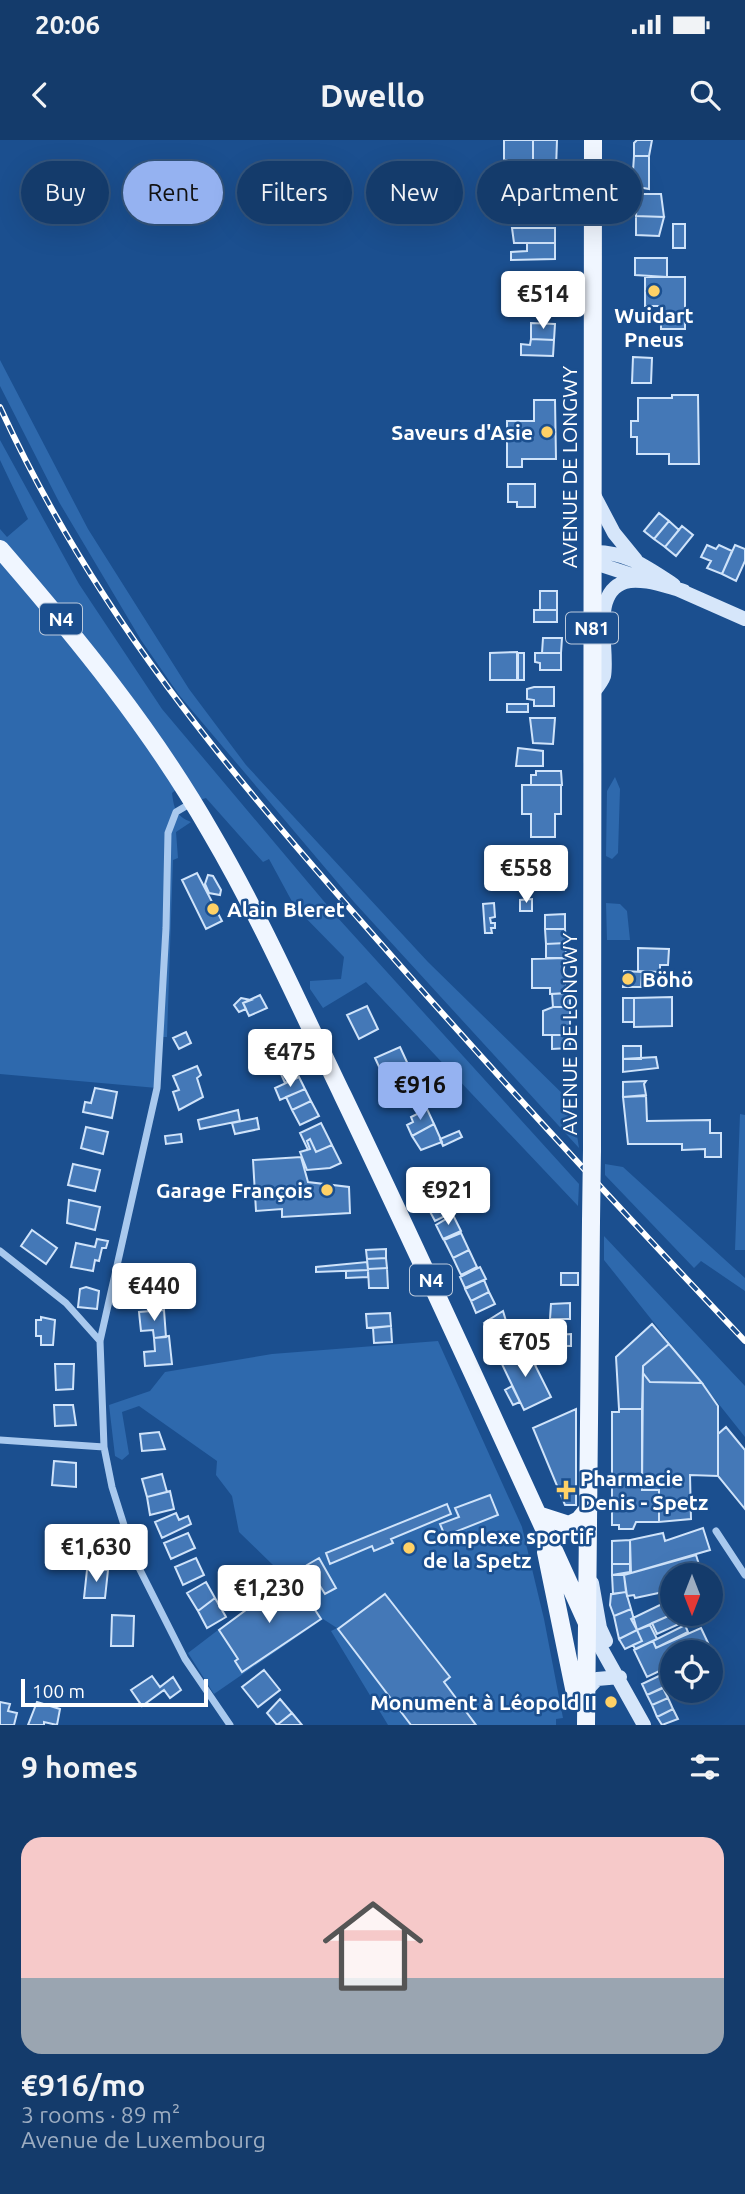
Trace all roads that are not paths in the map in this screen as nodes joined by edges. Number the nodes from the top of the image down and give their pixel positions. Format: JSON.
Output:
{"nodes":[{"id":1,"x":593,"y":140,"type":"edge"},
{"id":2,"x":593,"y":492,"type":"junction"},
{"id":3,"x":0,"y":549,"type":"edge"},
{"id":4,"x":592,"y":557,"type":"junction"},
{"id":5,"x":637,"y":561,"type":"junction"},
{"id":6,"x":684,"y":591,"type":"junction"},
{"id":7,"x":745,"y":619,"type":"edge"},
{"id":8,"x":592,"y":694,"type":"junction"},
{"id":9,"x":193,"y":802,"type":"junction"},
{"id":10,"x":0,"y":1251,"type":"edge"},
{"id":11,"x":100,"y":1340,"type":"junction"},
{"id":12,"x":0,"y":1440,"type":"edge"},
{"id":13,"x":104,"y":1447,"type":"junction"},
{"id":14,"x":589,"y":1508,"type":"junction"},
{"id":15,"x":538,"y":1515,"type":"junction"},
{"id":16,"x":716,"y":1531,"type":"dead end"},
{"id":17,"x":745,"y":1575,"type":"edge"},
{"id":18,"x":589,"y":1577,"type":"junction"},
{"id":19,"x":587,"y":1623,"type":"junction"},
{"id":20,"x":610,"y":1659,"type":"junction"},
{"id":21,"x":620,"y":1677,"type":"junction"},
{"id":22,"x":586,"y":1690,"type":"junction"},
{"id":23,"x":230,"y":1725,"type":"edge"},
{"id":24,"x":583,"y":1725,"type":"edge"},
{"id":25,"x":644,"y":1725,"type":"edge"}],
"edges":[{"from":1,"to":2,"type":"main road","name":"AVENUE DE LONGWY","number":"N81"},
{"from":2,"to":4,"type":"main road","name":"AVENUE DE LONGWY","number":"N81"},
{"from":2,"to":5,"type":"main road"},
{"from":3,"to":9,"type":"main road","number":"N4"},
{"from":4,"to":5,"type":"main road"},
{"from":4,"to":6,"type":"main road"},
{"from":4,"to":8,"type":"main road","name":"AVENUE DE LONGWY","number":"N81"},
{"from":5,"to":6,"type":"main road"},
{"from":6,"to":7,"type":"main road"},
{"from":6,"to":8,"type":"main road","number":"N81"},
{"from":8,"to":14,"type":"main road","name":"AVENUE DE LONGWY","number":"N81","bridge":true},
{"from":9,"to":11,"type":"street"},
{"from":9,"to":15,"type":"main road","number":"N4"},
{"from":10,"to":11,"type":"street"},
{"from":11,"to":13,"type":"street"},
{"from":12,"to":13,"type":"street"},
{"from":13,"to":23,"type":"street"},
{"from":14,"to":15,"type":"main road"},
{"from":14,"to":18,"type":"main road","name":"AVENUE DE LONGWY","number":"N81"},
{"from":15,"to":19,"type":"main road","number":"N4"},
{"from":15,"to":24,"type":"main road","number":"N4"},
{"from":16,"to":17,"type":"street"},
{"from":18,"to":19,"type":"main road","name":"AVENUE DE LONGWY","number":"N81"},
{"from":18,"to":20,"type":"main road"},
{"from":19,"to":20,"type":"main road"},
{"from":19,"to":22,"type":"main road","name":"AVENUE DE LONGWY","number":"N4"},
{"from":20,"to":21,"type":"main road"},
{"from":21,"to":22,"type":"main road"},
{"from":21,"to":25,"type":"main road"},
{"from":22,"to":24,"type":"main road","name":"AVENUE DE LONGWY","number":"N4"}]}
